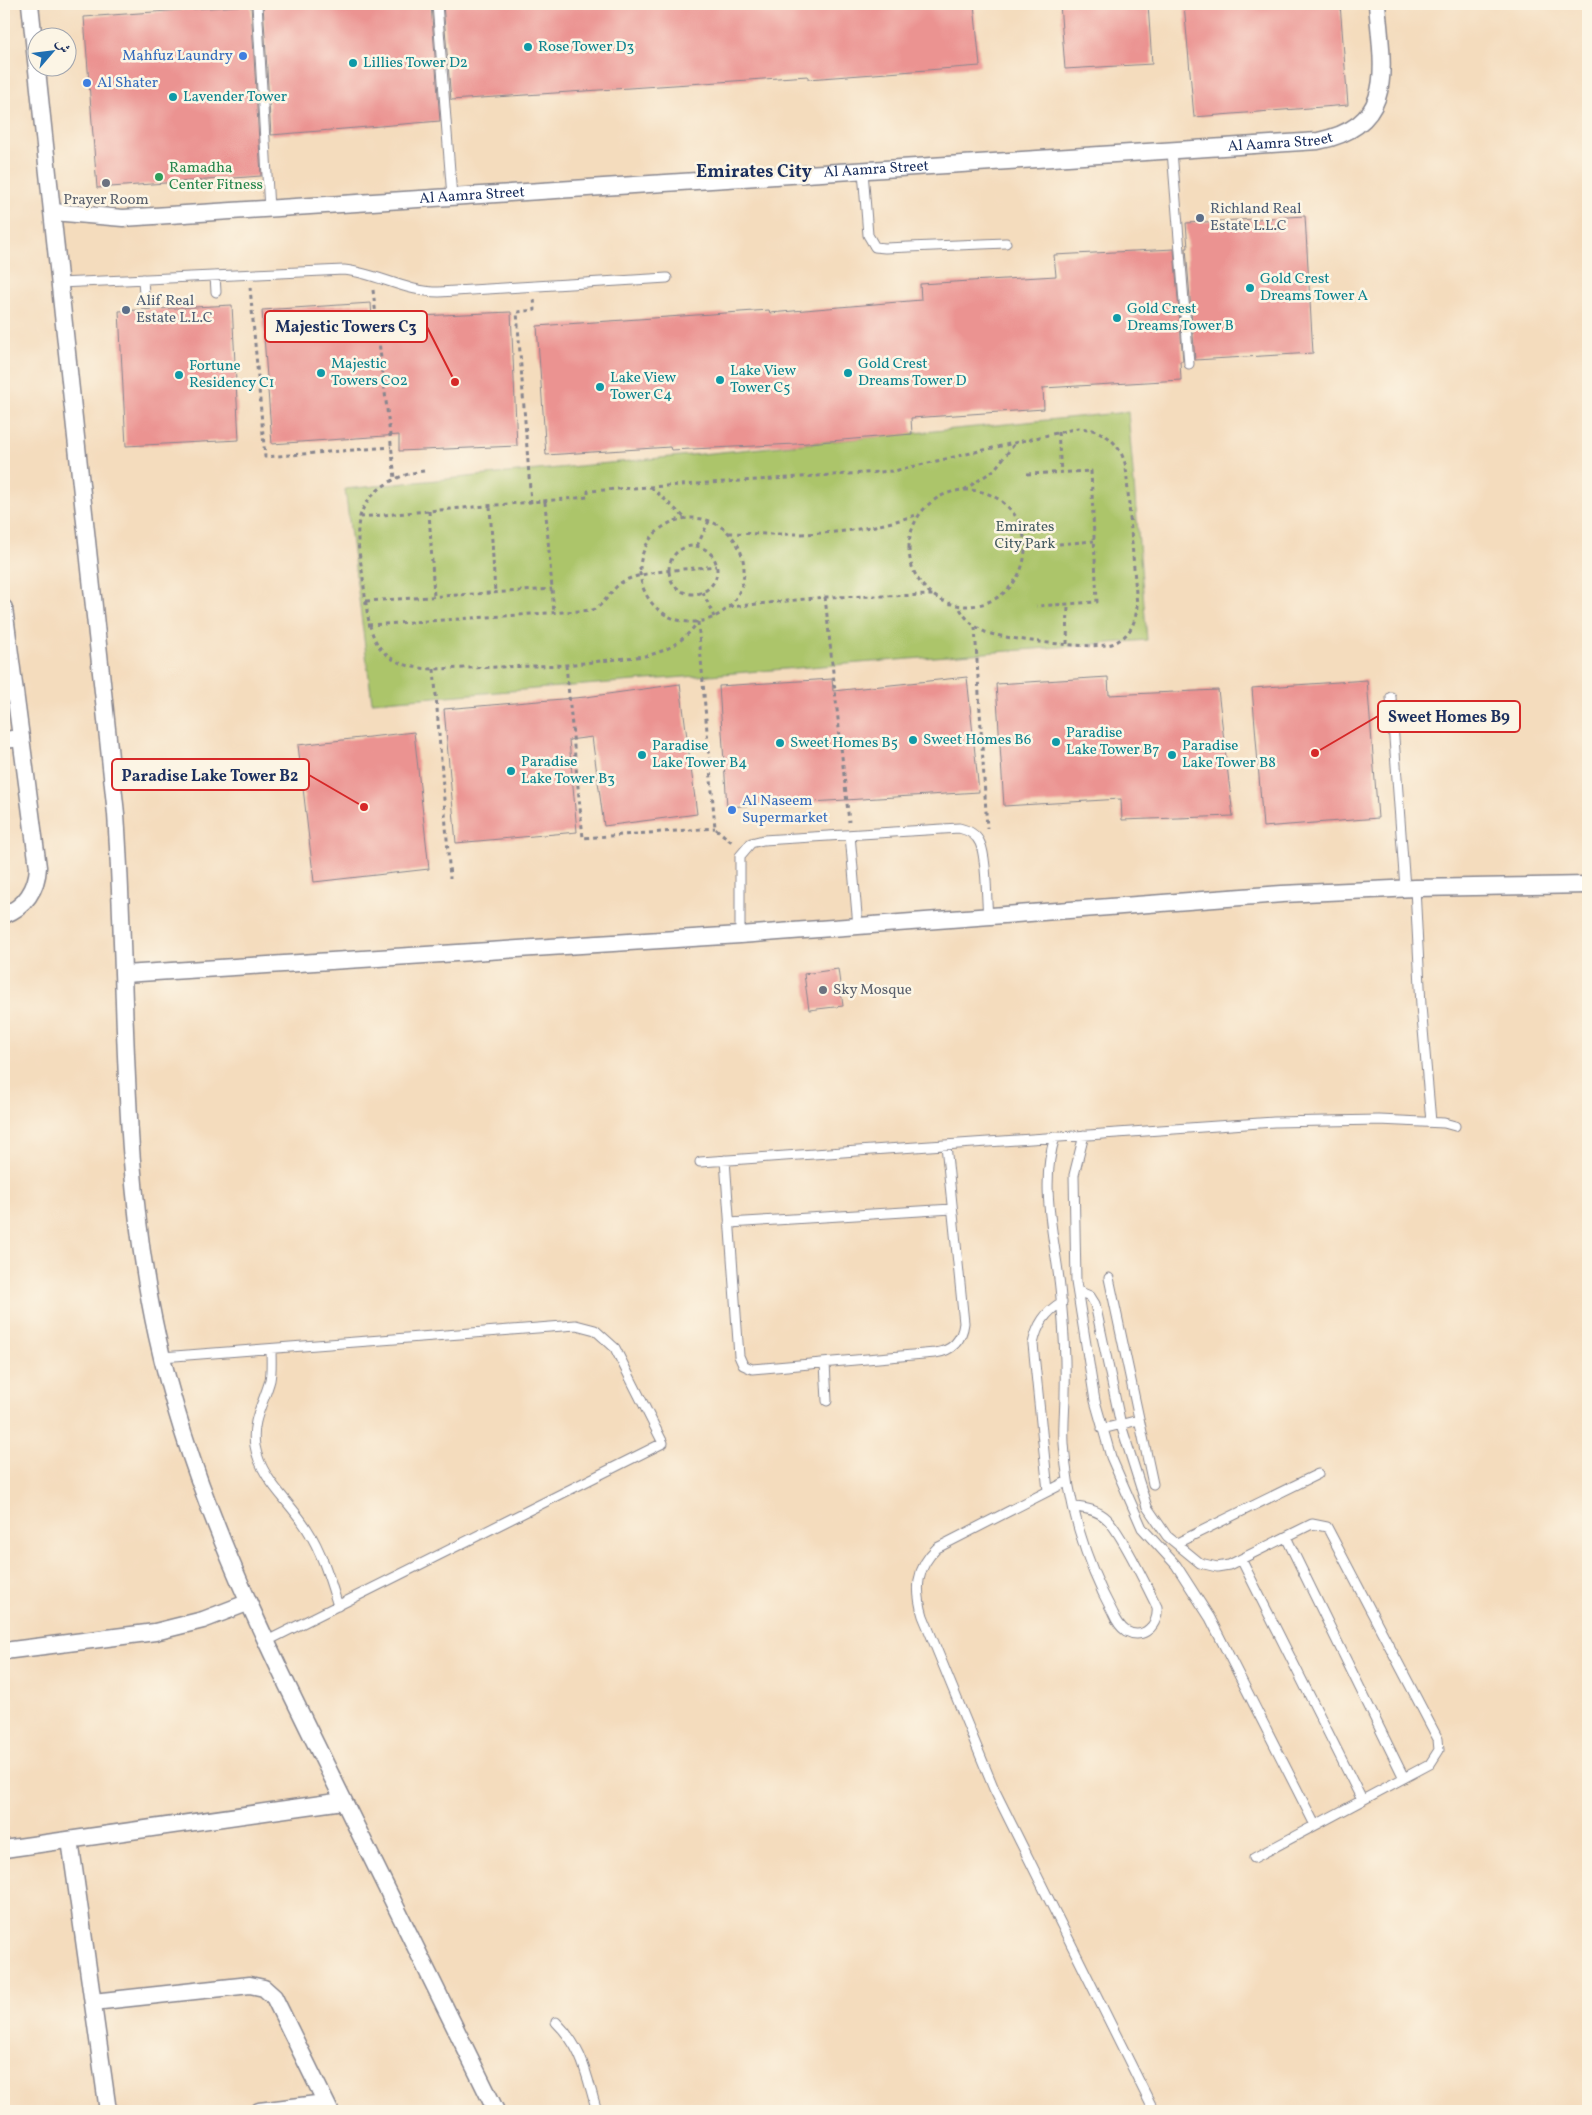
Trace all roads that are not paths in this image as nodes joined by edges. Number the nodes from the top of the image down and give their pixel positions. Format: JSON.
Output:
{"nodes":[{"id":1,"x":30,"y":4,"type":"edge"},
{"id":2,"x":257,"y":4,"type":"edge"},
{"id":3,"x":437,"y":4,"type":"edge"},
{"id":4,"x":1377,"y":4,"type":"edge"},
{"id":5,"x":1172,"y":151,"type":"junction"},
{"id":6,"x":863,"y":171,"type":"junction"},
{"id":7,"x":452,"y":197,"type":"junction"},
{"id":8,"x":269,"y":209,"type":"junction"},
{"id":9,"x":53,"y":212,"type":"junction"},
{"id":10,"x":1006,"y":243,"type":"dead end"},
{"id":11,"x":215,"y":276,"type":"junction"},
{"id":12,"x":668,"y":278,"type":"dead end"},
{"id":13,"x":143,"y":279,"type":"junction"},
{"id":14,"x":59,"y":283,"type":"junction"},
{"id":15,"x":216,"y":292,"type":"dead end"},
{"id":16,"x":144,"y":295,"type":"dead end"},
{"id":17,"x":1189,"y":364,"type":"dead end"},
{"id":18,"x":4,"y":608,"type":"edge"},
{"id":19,"x":1391,"y":697,"type":"dead end"},
{"id":20,"x":22,"y":738,"type":"junction"},
{"id":21,"x":4,"y":740,"type":"edge"},
{"id":22,"x":850,"y":835,"type":"junction"},
{"id":23,"x":1588,"y":885,"type":"edge"},
{"id":24,"x":1410,"y":888,"type":"junction"},
{"id":25,"x":4,"y":915,"type":"edge"},
{"id":26,"x":988,"y":916,"type":"junction"},
{"id":27,"x":858,"y":926,"type":"junction"},
{"id":28,"x":740,"y":935,"type":"junction"},
{"id":29,"x":124,"y":974,"type":"junction"},
{"id":30,"x":1431,"y":1122,"type":"junction"},
{"id":31,"x":1455,"y":1126,"type":"dead end"},
{"id":32,"x":1084,"y":1135,"type":"junction"},
{"id":33,"x":1056,"y":1137,"type":"junction"},
{"id":34,"x":946,"y":1145,"type":"junction"},
{"id":35,"x":725,"y":1160,"type":"junction"},
{"id":36,"x":700,"y":1162,"type":"dead end"},
{"id":37,"x":952,"y":1209,"type":"junction"},
{"id":38,"x":729,"y":1223,"type":"junction"},
{"id":39,"x":1076,"y":1272,"type":"junction"},
{"id":40,"x":1059,"y":1274,"type":"junction"},
{"id":41,"x":1109,"y":1278,"type":"dead end"},
{"id":42,"x":1078,"y":1291,"type":"junction"},
{"id":43,"x":1062,"y":1302,"type":"junction"},
{"id":44,"x":1103,"y":1345,"type":"junction"},
{"id":45,"x":1086,"y":1348,"type":"junction"},
{"id":46,"x":271,"y":1350,"type":"junction"},
{"id":47,"x":162,"y":1358,"type":"junction"},
{"id":48,"x":825,"y":1363,"type":"junction"},
{"id":49,"x":828,"y":1401,"type":"dead end"},
{"id":50,"x":1139,"y":1420,"type":"junction"},
{"id":51,"x":1121,"y":1424,"type":"junction"},
{"id":52,"x":1102,"y":1429,"type":"junction"},
{"id":53,"x":1318,"y":1474,"type":"dead end"},
{"id":54,"x":1068,"y":1481,"type":"junction"},
{"id":55,"x":1153,"y":1484,"type":"dead end"},
{"id":56,"x":1048,"y":1491,"type":"junction"},
{"id":57,"x":1074,"y":1508,"type":"junction"},
{"id":58,"x":1286,"y":1537,"type":"junction"},
{"id":59,"x":1177,"y":1543,"type":"junction"},
{"id":60,"x":1241,"y":1559,"type":"junction"},
{"id":61,"x":247,"y":1603,"type":"junction"},
{"id":62,"x":338,"y":1606,"type":"junction"},
{"id":63,"x":265,"y":1642,"type":"junction"},
{"id":64,"x":4,"y":1651,"type":"edge"},
{"id":65,"x":1404,"y":1778,"type":"junction"},
{"id":66,"x":1362,"y":1800,"type":"junction"},
{"id":67,"x":344,"y":1801,"type":"junction"},
{"id":68,"x":1315,"y":1825,"type":"junction"},
{"id":69,"x":70,"y":1840,"type":"junction"},
{"id":70,"x":4,"y":1849,"type":"edge"},
{"id":71,"x":1254,"y":1858,"type":"dead end"},
{"id":72,"x":93,"y":2002,"type":"junction"},
{"id":73,"x":556,"y":2022,"type":"dead end"},
{"id":74,"x":327,"y":2107,"type":"edge"},
{"id":75,"x":108,"y":2111,"type":"edge"},
{"id":76,"x":259,"y":2111,"type":"edge"},
{"id":77,"x":496,"y":2111,"type":"edge"},
{"id":78,"x":597,"y":2111,"type":"edge"},
{"id":79,"x":1154,"y":2111,"type":"edge"}],
"edges":[{"from":1,"to":9,"type":"street"},
{"from":2,"to":8,"type":"lane"},
{"from":3,"to":7,"type":"lane"},
{"from":4,"to":5,"type":"street","name":"Al Aamra Street"},
{"from":5,"to":6,"type":"street","name":"Al Aamra Street"},
{"from":5,"to":17,"type":"lane"},
{"from":6,"to":7,"type":"street","name":"Al Aamra Street"},
{"from":6,"to":10,"type":"lane"},
{"from":7,"to":8,"type":"street","name":"Al Aamra Street"},
{"from":8,"to":9,"type":"street","name":"Al Aamra Street"},
{"from":9,"to":14,"type":"street"},
{"from":11,"to":12,"type":"lane"},
{"from":11,"to":13,"type":"lane"},
{"from":11,"to":15,"type":"lane"},
{"from":13,"to":14,"type":"lane"},
{"from":13,"to":16,"type":"lane"},
{"from":14,"to":29,"type":"street"},
{"from":18,"to":20,"type":"street"},
{"from":19,"to":24,"type":"lane"},
{"from":20,"to":21,"type":"street"},
{"from":20,"to":25,"type":"street"},
{"from":22,"to":26,"type":"lane"},
{"from":22,"to":27,"type":"lane"},
{"from":22,"to":28,"type":"lane"},
{"from":23,"to":24,"type":"street"},
{"from":24,"to":26,"type":"street"},
{"from":24,"to":30,"type":"lane"},
{"from":26,"to":27,"type":"street"},
{"from":27,"to":28,"type":"street"},
{"from":28,"to":29,"type":"street"},
{"from":29,"to":47,"type":"street"},
{"from":30,"to":31,"type":"lane"},
{"from":30,"to":32,"type":"lane"},
{"from":32,"to":33,"type":"lane"},
{"from":32,"to":39,"type":"lane"},
{"from":33,"to":34,"type":"lane"},
{"from":33,"to":40,"type":"lane"},
{"from":34,"to":35,"type":"lane"},
{"from":34,"to":37,"type":"lane"},
{"from":35,"to":36,"type":"lane"},
{"from":35,"to":38,"type":"lane"},
{"from":37,"to":38,"type":"lane"},
{"from":37,"to":48,"type":"lane"},
{"from":38,"to":48,"type":"lane"},
{"from":39,"to":40,"type":"lane"},
{"from":39,"to":42,"type":"lane"},
{"from":40,"to":43,"type":"lane"},
{"from":41,"to":50,"type":"lane"},
{"from":42,"to":44,"type":"lane"},
{"from":42,"to":45,"type":"lane"},
{"from":43,"to":54,"type":"lane"},
{"from":43,"to":56,"type":"lane"},
{"from":44,"to":45,"type":"lane"},
{"from":44,"to":51,"type":"lane"},
{"from":45,"to":52,"type":"lane"},
{"from":46,"to":47,"type":"lane"},
{"from":46,"to":62,"type":"lane"},
{"from":46,"to":62,"type":"lane"},
{"from":47,"to":61,"type":"street"},
{"from":48,"to":49,"type":"lane"},
{"from":50,"to":51,"type":"lane"},
{"from":50,"to":55,"type":"lane"},
{"from":51,"to":52,"type":"lane"},
{"from":51,"to":59,"type":"lane"},
{"from":52,"to":68,"type":"lane"},
{"from":53,"to":59,"type":"lane"},
{"from":54,"to":56,"type":"lane"},
{"from":54,"to":57,"type":"lane"},
{"from":56,"to":79,"type":"lane"},
{"from":57,"to":57,"type":"lane"},
{"from":58,"to":60,"type":"lane"},
{"from":58,"to":65,"type":"lane"},
{"from":58,"to":65,"type":"lane"},
{"from":59,"to":60,"type":"lane"},
{"from":60,"to":66,"type":"lane"},
{"from":61,"to":63,"type":"street"},
{"from":61,"to":64,"type":"street"},
{"from":62,"to":63,"type":"lane"},
{"from":63,"to":67,"type":"street"},
{"from":65,"to":66,"type":"lane"},
{"from":66,"to":68,"type":"lane"},
{"from":67,"to":69,"type":"street"},
{"from":67,"to":77,"type":"street"},
{"from":68,"to":71,"type":"lane"},
{"from":69,"to":70,"type":"street"},
{"from":69,"to":72,"type":"street"},
{"from":72,"to":74,"type":"street"},
{"from":72,"to":75,"type":"street"},
{"from":73,"to":78,"type":"lane"},
{"from":74,"to":76,"type":"street"}]}
